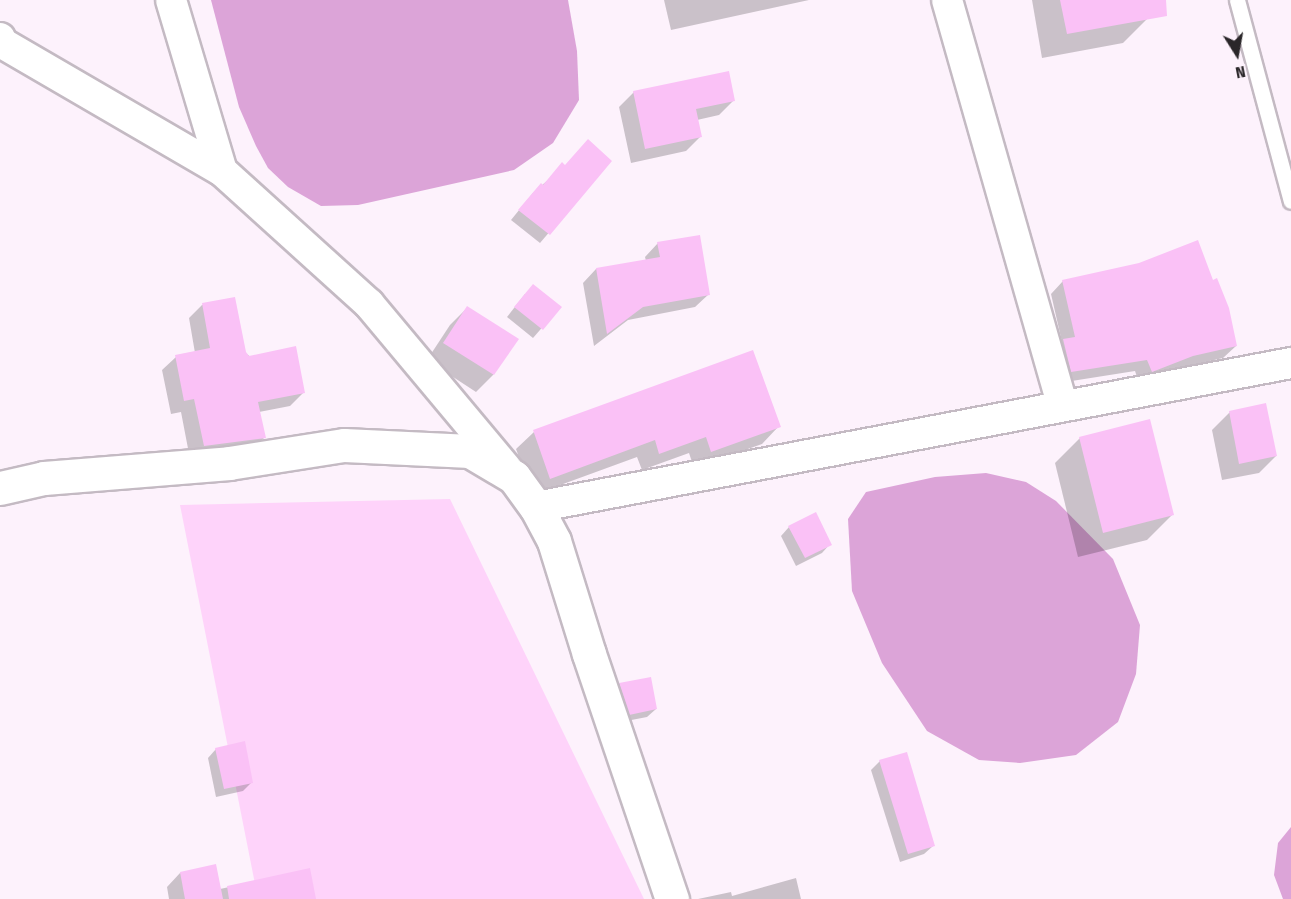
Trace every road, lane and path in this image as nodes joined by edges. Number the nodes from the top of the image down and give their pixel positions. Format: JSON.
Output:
{"nodes":[{"id":1,"x":171,"y":0,"type":"edge"},
{"id":2,"x":947,"y":0,"type":"edge"},
{"id":3,"x":1236,"y":0,"type":"edge"},
{"id":4,"x":0,"y":38,"type":"edge"},
{"id":5,"x":222,"y":171,"type":"junction"},
{"id":6,"x":1291,"y":201,"type":"edge"},
{"id":7,"x":1291,"y":363,"type":"edge"},
{"id":8,"x":1063,"y":406,"type":"junction"},
{"id":9,"x":514,"y":477,"type":"junction"},
{"id":10,"x":0,"y":488,"type":"edge"},
{"id":11,"x":536,"y":507,"type":"junction"},
{"id":12,"x":672,"y":899,"type":"edge"}],
"edges":[{"from":1,"to":5,"type":"street"},
{"from":2,"to":8,"type":"street"},
{"from":3,"to":6,"type":"lane"},
{"from":4,"to":5,"type":"street"},
{"from":5,"to":9,"type":"street"},
{"from":7,"to":8,"type":"street"},
{"from":8,"to":11,"type":"street"},
{"from":9,"to":10,"type":"street"},
{"from":9,"to":11,"type":"street"},
{"from":11,"to":12,"type":"street"}]}
